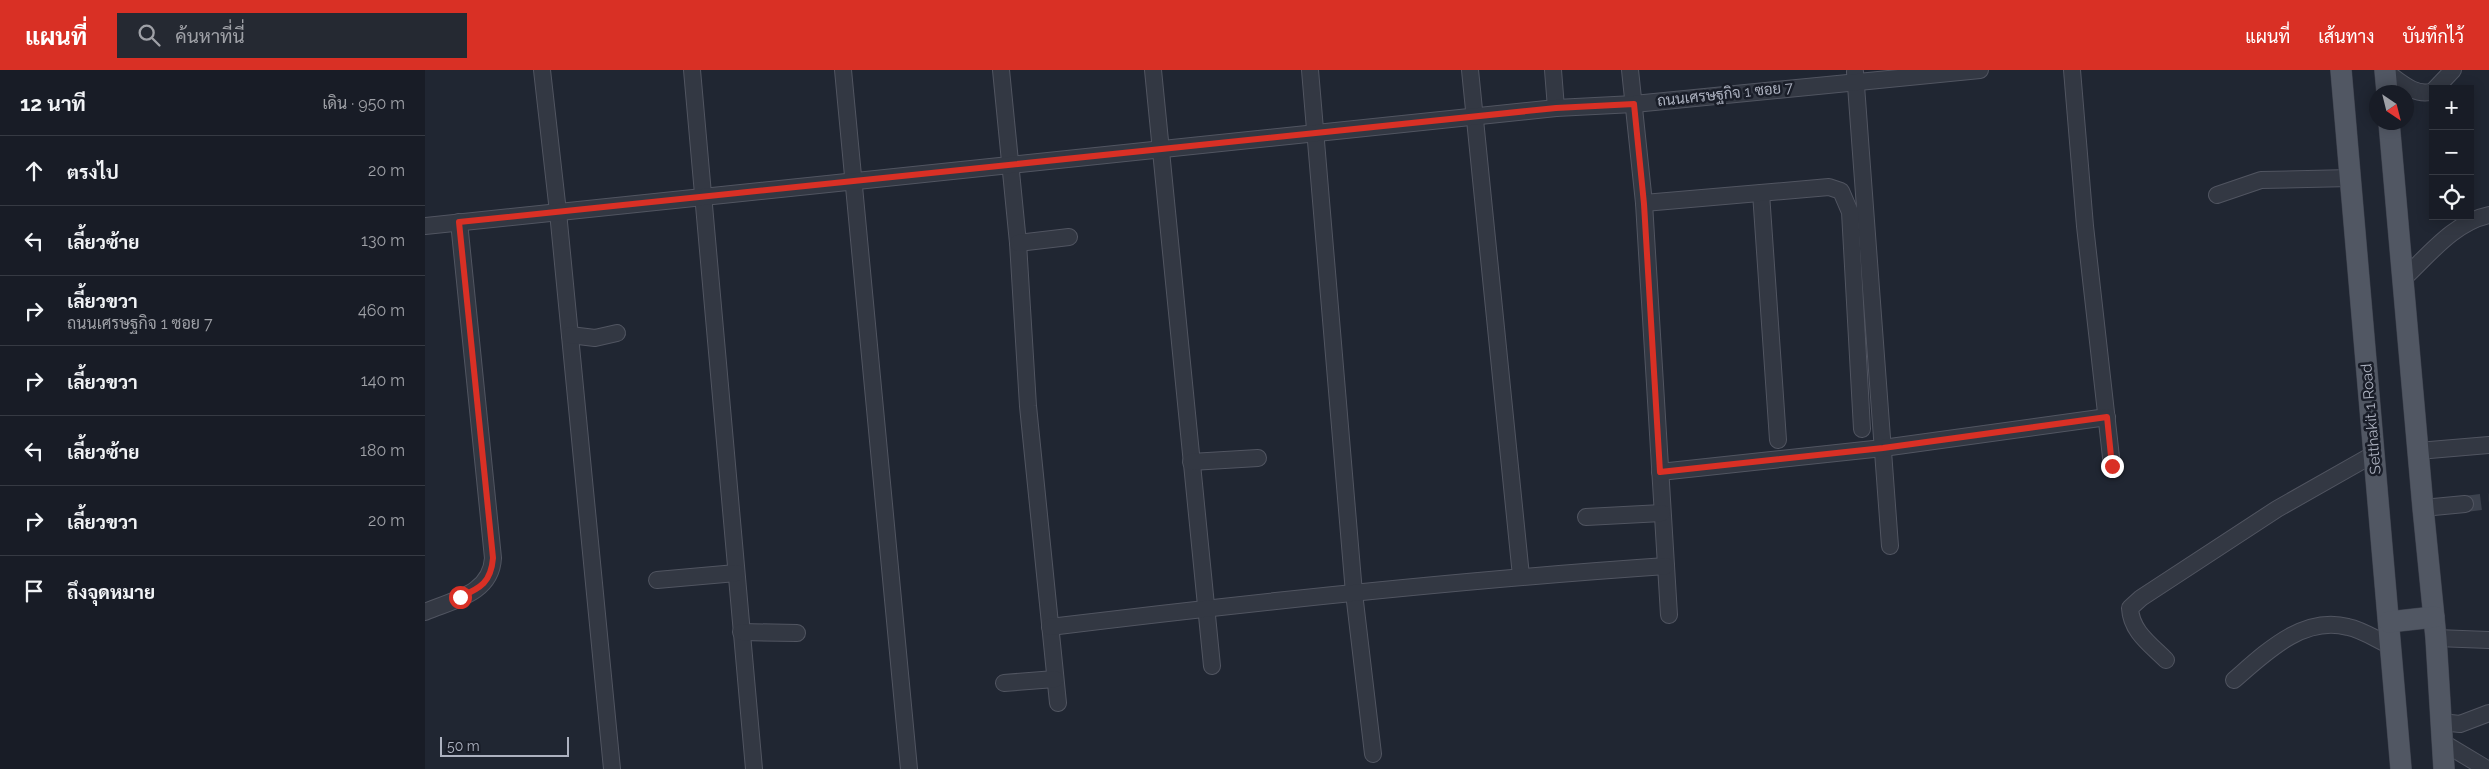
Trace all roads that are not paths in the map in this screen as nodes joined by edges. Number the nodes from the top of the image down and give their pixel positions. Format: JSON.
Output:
{"nodes":[{"id":1,"x":542,"y":70,"type":"edge"},
{"id":2,"x":692,"y":70,"type":"edge"},
{"id":3,"x":843,"y":70,"type":"edge"},
{"id":4,"x":1001,"y":70,"type":"edge"},
{"id":5,"x":1153,"y":70,"type":"edge"},
{"id":6,"x":1310,"y":70,"type":"edge"},
{"id":7,"x":1470,"y":70,"type":"edge"},
{"id":8,"x":1553,"y":70,"type":"edge"},
{"id":9,"x":1630,"y":70,"type":"edge"},
{"id":10,"x":1980,"y":70,"type":"edge"},
{"id":11,"x":2072,"y":70,"type":"edge"},
{"id":12,"x":2341,"y":70,"type":"edge"},
{"id":13,"x":2385,"y":70,"type":"edge"},
{"id":14,"x":2453,"y":70,"type":"edge"},
{"id":15,"x":1855,"y":76,"type":"edge"},
{"id":16,"x":2386,"y":85,"type":"edge"},
{"id":17,"x":2439,"y":85,"type":"edge"},
{"id":18,"x":2429,"y":92,"type":"edge"},
{"id":19,"x":1634,"y":104,"type":"junction"},
{"id":20,"x":1556,"y":108,"type":"junction"},
{"id":21,"x":1475,"y":116,"type":"junction"},
{"id":22,"x":2390,"y":130,"type":"edge"},
{"id":23,"x":1315,"y":133,"type":"junction"},
{"id":24,"x":1160,"y":150,"type":"junction"},
{"id":25,"x":1010,"y":164,"type":"junction"},
{"id":26,"x":2351,"y":178,"type":"junction"},
{"id":27,"x":854,"y":181,"type":"junction"},
{"id":28,"x":1761,"y":193,"type":"junction"},
{"id":29,"x":2217,"y":194,"type":"dead end"},
{"id":30,"x":705,"y":197,"type":"junction"},
{"id":31,"x":1644,"y":204,"type":"junction"},
{"id":32,"x":558,"y":212,"type":"junction"},
{"id":33,"x":2489,"y":215,"type":"edge"},
{"id":34,"x":459,"y":222,"type":"junction"},
{"id":35,"x":425,"y":226,"type":"edge"},
{"id":36,"x":1069,"y":238,"type":"dead end"},
{"id":37,"x":1018,"y":243,"type":"junction"},
{"id":38,"x":2403,"y":279,"type":"junction"},
{"id":39,"x":617,"y":333,"type":"dead end"},
{"id":40,"x":570,"y":335,"type":"junction"},
{"id":41,"x":2107,"y":417,"type":"junction"},
{"id":42,"x":1862,"y":429,"type":"dead end"},
{"id":43,"x":1778,"y":440,"type":"dead end"},
{"id":44,"x":2489,"y":445,"type":"edge"},
{"id":45,"x":1883,"y":448,"type":"junction"},
{"id":46,"x":2418,"y":450,"type":"junction"},
{"id":47,"x":2374,"y":454,"type":"junction"},
{"id":48,"x":1258,"y":458,"type":"dead end"},
{"id":49,"x":1191,"y":462,"type":"junction"},
{"id":50,"x":2112,"y":466,"type":"dead end"},
{"id":51,"x":1660,"y":472,"type":"junction"},
{"id":52,"x":2465,"y":504,"type":"tunnel mouth"},
{"id":53,"x":2423,"y":508,"type":"junction"},
{"id":54,"x":1662,"y":512,"type":"junction"},
{"id":55,"x":1586,"y":517,"type":"dead end"},
{"id":56,"x":1890,"y":546,"type":"dead end"},
{"id":57,"x":1666,"y":566,"type":"junction"},
{"id":58,"x":736,"y":573,"type":"junction"},
{"id":59,"x":1521,"y":576,"type":"junction"},
{"id":60,"x":657,"y":580,"type":"dead end"},
{"id":61,"x":1354,"y":593,"type":"junction"},
{"id":62,"x":1206,"y":608,"type":"junction"},
{"id":63,"x":425,"y":612,"type":"edge"},
{"id":64,"x":1669,"y":615,"type":"dead end"},
{"id":65,"x":2434,"y":617,"type":"junction"},
{"id":66,"x":2389,"y":622,"type":"junction"},
{"id":67,"x":1050,"y":626,"type":"junction"},
{"id":68,"x":741,"y":632,"type":"junction"},
{"id":69,"x":797,"y":633,"type":"dead end"},
{"id":70,"x":2437,"y":638,"type":"junction"},
{"id":71,"x":2489,"y":640,"type":"edge"},
{"id":72,"x":2391,"y":646,"type":"junction"},
{"id":73,"x":2166,"y":660,"type":"dead end"},
{"id":74,"x":1212,"y":666,"type":"dead end"},
{"id":75,"x":1055,"y":679,"type":"junction"},
{"id":76,"x":2234,"y":680,"type":"dead end"},
{"id":77,"x":1004,"y":683,"type":"dead end"},
{"id":78,"x":1058,"y":703,"type":"dead end"},
{"id":79,"x":2489,"y":713,"type":"edge"},
{"id":80,"x":2441,"y":732,"type":"junction"},
{"id":81,"x":1373,"y":754,"type":"dead end"},
{"id":82,"x":612,"y":769,"type":"edge"},
{"id":83,"x":754,"y":769,"type":"edge"},
{"id":84,"x":909,"y":769,"type":"edge"},
{"id":85,"x":2401,"y":769,"type":"edge"},
{"id":86,"x":2444,"y":769,"type":"edge"},
{"id":87,"x":2487,"y":769,"type":"edge"}],
"edges":[{"from":1,"to":32,"type":"street"},
{"from":2,"to":30,"type":"street"},
{"from":3,"to":27,"type":"street"},
{"from":4,"to":25,"type":"street"},
{"from":5,"to":24,"type":"street"},
{"from":6,"to":23,"type":"street"},
{"from":7,"to":21,"type":"street"},
{"from":8,"to":20,"type":"street"},
{"from":9,"to":19,"type":"street"},
{"from":10,"to":15,"type":"street","name":"ถนนเศรษฐกิจ 1 ซอย 7"},
{"from":11,"to":41,"type":"street"},
{"from":12,"to":26,"type":"main road","name":"Setthakit 1 Road"},
{"from":13,"to":16,"type":"main road"},
{"from":13,"to":18,"type":"street"},
{"from":14,"to":17,"type":"street"},
{"from":15,"to":19,"type":"street","name":"ถนนเศรษฐกิจ 1 ซอย 7"},
{"from":15,"to":45,"type":"street"},
{"from":19,"to":20,"type":"street","name":"ถนนเศรษฐกิจ 1 ซอย 7"},
{"from":19,"to":31,"type":"street"},
{"from":20,"to":21,"type":"street","name":"ถนนเศรษฐกิจ 1 ซอย 7"},
{"from":21,"to":23,"type":"street","name":"ถนนเศรษฐกิจ 1 ซอย 7"},
{"from":21,"to":59,"type":"street"},
{"from":22,"to":38,"type":"main road"},
{"from":23,"to":24,"type":"street","name":"ถนนเศรษฐกิจ 1 ซอย 7"},
{"from":23,"to":61,"type":"street"},
{"from":24,"to":25,"type":"street","name":"ถนนเศรษฐกิจ 1 ซอย 7"},
{"from":24,"to":49,"type":"street"},
{"from":25,"to":27,"type":"street","name":"ถนนเศรษฐกิจ 1 ซอย 7"},
{"from":25,"to":37,"type":"street"},
{"from":26,"to":29,"type":"street"},
{"from":26,"to":47,"type":"main road","name":"Setthakit 1 Road"},
{"from":27,"to":30,"type":"street","name":"ถนนเศรษฐกิจ 1 ซอย 7"},
{"from":27,"to":84,"type":"street"},
{"from":28,"to":31,"type":"street"},
{"from":28,"to":42,"type":"street"},
{"from":28,"to":43,"type":"street"},
{"from":30,"to":32,"type":"street","name":"ถนนเศรษฐกิจ 1 ซอย 7"},
{"from":30,"to":58,"type":"street"},
{"from":31,"to":51,"type":"street"},
{"from":32,"to":34,"type":"street","name":"ถนนเศรษฐกิจ 1 ซอย 7"},
{"from":32,"to":40,"type":"street"},
{"from":33,"to":38,"type":"street"},
{"from":34,"to":35,"type":"street","name":"ถนนเศรษฐกิจ 1 ซอย 7"},
{"from":34,"to":63,"type":"street"},
{"from":36,"to":37,"type":"street"},
{"from":37,"to":67,"type":"street"},
{"from":38,"to":46,"type":"main road"},
{"from":39,"to":40,"type":"street"},
{"from":40,"to":82,"type":"street"},
{"from":41,"to":45,"type":"street"},
{"from":41,"to":50,"type":"street"},
{"from":44,"to":46,"type":"street"},
{"from":45,"to":51,"type":"street"},
{"from":45,"to":56,"type":"street"},
{"from":46,"to":53,"type":"main road"},
{"from":47,"to":66,"type":"main road","name":"Setthakit 1 Road"},
{"from":47,"to":73,"type":"street"},
{"from":48,"to":49,"type":"street"},
{"from":49,"to":62,"type":"street"},
{"from":51,"to":54,"type":"street"},
{"from":52,"to":53,"type":"street"},
{"from":53,"to":65,"type":"main road"},
{"from":54,"to":55,"type":"street"},
{"from":54,"to":57,"type":"street"},
{"from":57,"to":59,"type":"street"},
{"from":57,"to":64,"type":"street"},
{"from":58,"to":60,"type":"street"},
{"from":58,"to":68,"type":"street"},
{"from":59,"to":61,"type":"street"},
{"from":61,"to":62,"type":"street"},
{"from":61,"to":81,"type":"street"},
{"from":62,"to":67,"type":"street"},
{"from":62,"to":74,"type":"street"},
{"from":65,"to":66,"type":"main road"},
{"from":65,"to":70,"type":"main road"},
{"from":66,"to":72,"type":"main road","name":"Setthakit 1 Road"},
{"from":67,"to":75,"type":"street"},
{"from":68,"to":69,"type":"street"},
{"from":68,"to":83,"type":"street"},
{"from":70,"to":71,"type":"street"},
{"from":70,"to":80,"type":"main road"},
{"from":72,"to":76,"type":"street"},
{"from":72,"to":85,"type":"main road","name":"Setthakit 1 Road"},
{"from":75,"to":77,"type":"street"},
{"from":75,"to":78,"type":"street"},
{"from":79,"to":80,"type":"street"},
{"from":80,"to":86,"type":"main road"},
{"from":80,"to":87,"type":"street"}]}
